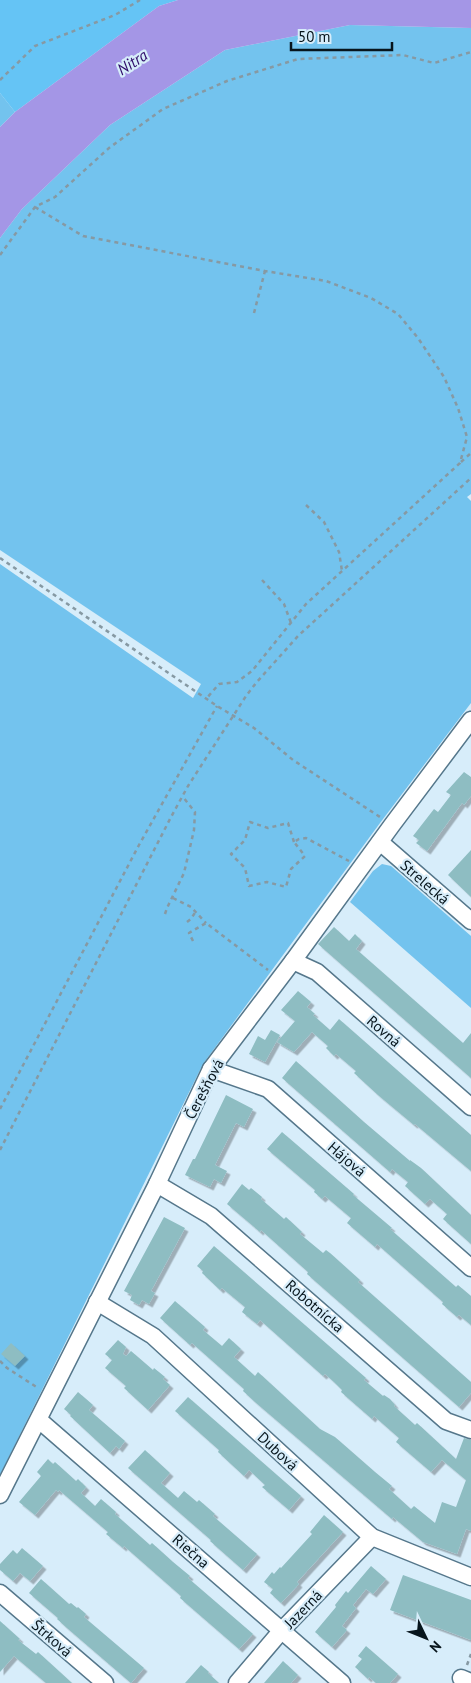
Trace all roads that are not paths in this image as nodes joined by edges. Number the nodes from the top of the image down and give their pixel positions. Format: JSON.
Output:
{"nodes":[{"id":1,"x":471,"y":720,"type":"edge"},
{"id":2,"x":380,"y":842,"type":"junction"},
{"id":3,"x":471,"y":921,"type":"edge"},
{"id":4,"x":293,"y":961,"type":"junction"},
{"id":5,"x":211,"y":1069,"type":"junction"},
{"id":6,"x":471,"y":1107,"type":"edge"},
{"id":7,"x":157,"y":1184,"type":"junction"},
{"id":8,"x":471,"y":1268,"type":"edge"},
{"id":9,"x":98,"y":1302,"type":"junction"},
{"id":10,"x":39,"y":1420,"type":"junction"},
{"id":11,"x":471,"y":1430,"type":"edge"},
{"id":12,"x":0,"y":1495,"type":"edge"},
{"id":13,"x":372,"y":1537,"type":"junction"},
{"id":14,"x":471,"y":1577,"type":"edge"},
{"id":15,"x":0,"y":1592,"type":"edge"},
{"id":16,"x":282,"y":1630,"type":"junction"},
{"id":17,"x":105,"y":1683,"type":"edge"},
{"id":18,"x":237,"y":1683,"type":"edge"},
{"id":19,"x":342,"y":1683,"type":"edge"}],
"edges":[{"from":1,"to":2,"type":"street","name":"Čerešňová"},
{"from":2,"to":3,"type":"street","name":"Strelecká"},
{"from":2,"to":4,"type":"street","name":"Čerešňová"},
{"from":4,"to":5,"type":"street","name":"Čerešňová"},
{"from":4,"to":6,"type":"street","name":"Rovná"},
{"from":5,"to":7,"type":"street","name":"Čerešňová"},
{"from":5,"to":8,"type":"street","name":"Hájová"},
{"from":7,"to":9,"type":"street","name":"Čerešňová"},
{"from":7,"to":11,"type":"street","name":"Robotnícka"},
{"from":9,"to":10,"type":"street","name":"Čerešňová"},
{"from":9,"to":13,"type":"street","name":"Dubová"},
{"from":10,"to":12,"type":"street","name":"Čerešňová"},
{"from":10,"to":16,"type":"street","name":"Riečna"},
{"from":13,"to":14,"type":"street","name":"Dubová"},
{"from":13,"to":16,"type":"street","name":"Jazerná"},
{"from":15,"to":17,"type":"street","name":"Štrková"},
{"from":16,"to":18,"type":"street","name":"Jazerná"},
{"from":16,"to":19,"type":"street","name":"Riečna"}]}
